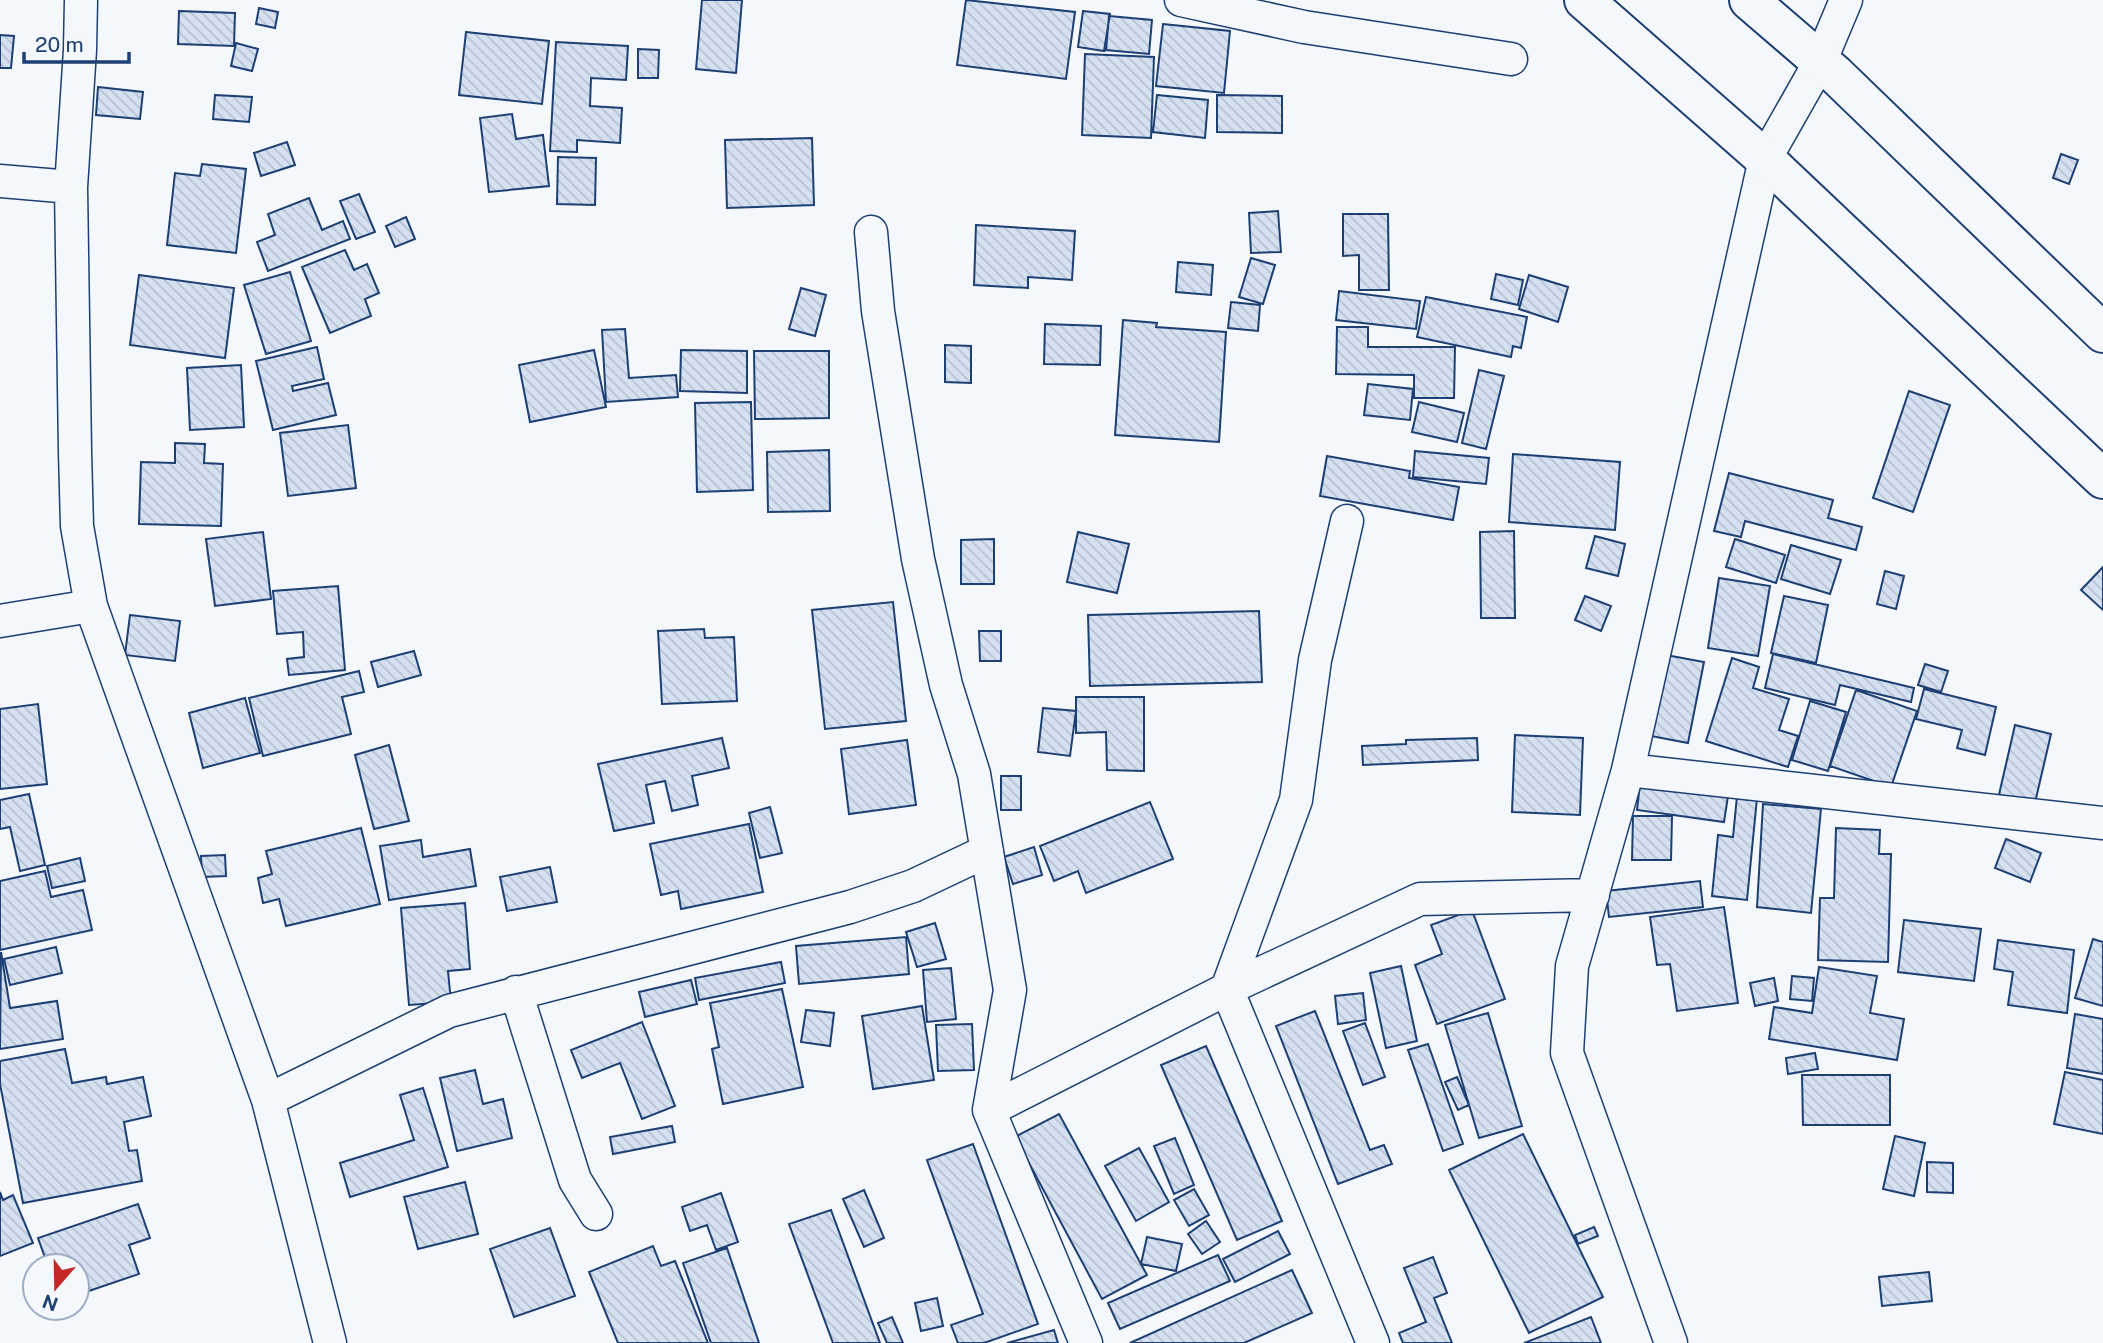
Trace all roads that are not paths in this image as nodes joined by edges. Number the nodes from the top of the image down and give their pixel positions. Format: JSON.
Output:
{"nodes":[{"id":1,"x":80,"y":0,"type":"edge"},
{"id":2,"x":1181,"y":0,"type":"edge"},
{"id":3,"x":1584,"y":0,"type":"edge"},
{"id":4,"x":1749,"y":0,"type":"edge"},
{"id":5,"x":1846,"y":0,"type":"edge"},
{"id":6,"x":1511,"y":59,"type":"dead end"},
{"id":7,"x":1820,"y":62,"type":"junction"},
{"id":8,"x":1765,"y":159,"type":"junction"},
{"id":9,"x":0,"y":181,"type":"edge"},
{"id":10,"x":71,"y":187,"type":"junction"},
{"id":11,"x":871,"y":232,"type":"dead end"},
{"id":12,"x":2103,"y":333,"type":"edge"},
{"id":13,"x":2103,"y":479,"type":"edge"},
{"id":14,"x":1347,"y":521,"type":"dead end"},
{"id":15,"x":91,"y":606,"type":"junction"},
{"id":16,"x":0,"y":621,"type":"edge"},
{"id":17,"x":1628,"y":770,"type":"junction"},
{"id":18,"x":2103,"y":823,"type":"edge"},
{"id":19,"x":987,"y":851,"type":"junction"},
{"id":20,"x":1593,"y":895,"type":"junction"},
{"id":21,"x":1227,"y":989,"type":"junction"},
{"id":22,"x":516,"y":992,"type":"junction"},
{"id":23,"x":268,"y":1100,"type":"junction"},
{"id":24,"x":989,"y":1110,"type":"junction"},
{"id":25,"x":596,"y":1214,"type":"dead end"},
{"id":26,"x":330,"y":1343,"type":"edge"},
{"id":27,"x":1086,"y":1343,"type":"edge"},
{"id":28,"x":1373,"y":1343,"type":"edge"},
{"id":29,"x":1671,"y":1343,"type":"edge"}],
"edges":[{"from":1,"to":10,"type":"street"},
{"from":2,"to":6,"type":"street"},
{"from":3,"to":8,"type":"street"},
{"from":4,"to":7,"type":"street"},
{"from":5,"to":7,"type":"street"},
{"from":7,"to":8,"type":"street"},
{"from":7,"to":12,"type":"street"},
{"from":8,"to":13,"type":"street"},
{"from":8,"to":17,"type":"street"},
{"from":9,"to":10,"type":"street"},
{"from":10,"to":15,"type":"street"},
{"from":11,"to":19,"type":"street"},
{"from":14,"to":21,"type":"street"},
{"from":15,"to":16,"type":"street"},
{"from":15,"to":23,"type":"street"},
{"from":17,"to":18,"type":"street"},
{"from":17,"to":20,"type":"street"},
{"from":19,"to":22,"type":"street"},
{"from":19,"to":24,"type":"street"},
{"from":20,"to":21,"type":"street"},
{"from":20,"to":29,"type":"street"},
{"from":21,"to":24,"type":"street"},
{"from":21,"to":28,"type":"street"},
{"from":22,"to":23,"type":"street"},
{"from":22,"to":25,"type":"street"},
{"from":23,"to":26,"type":"street"},
{"from":24,"to":27,"type":"street"}]}
